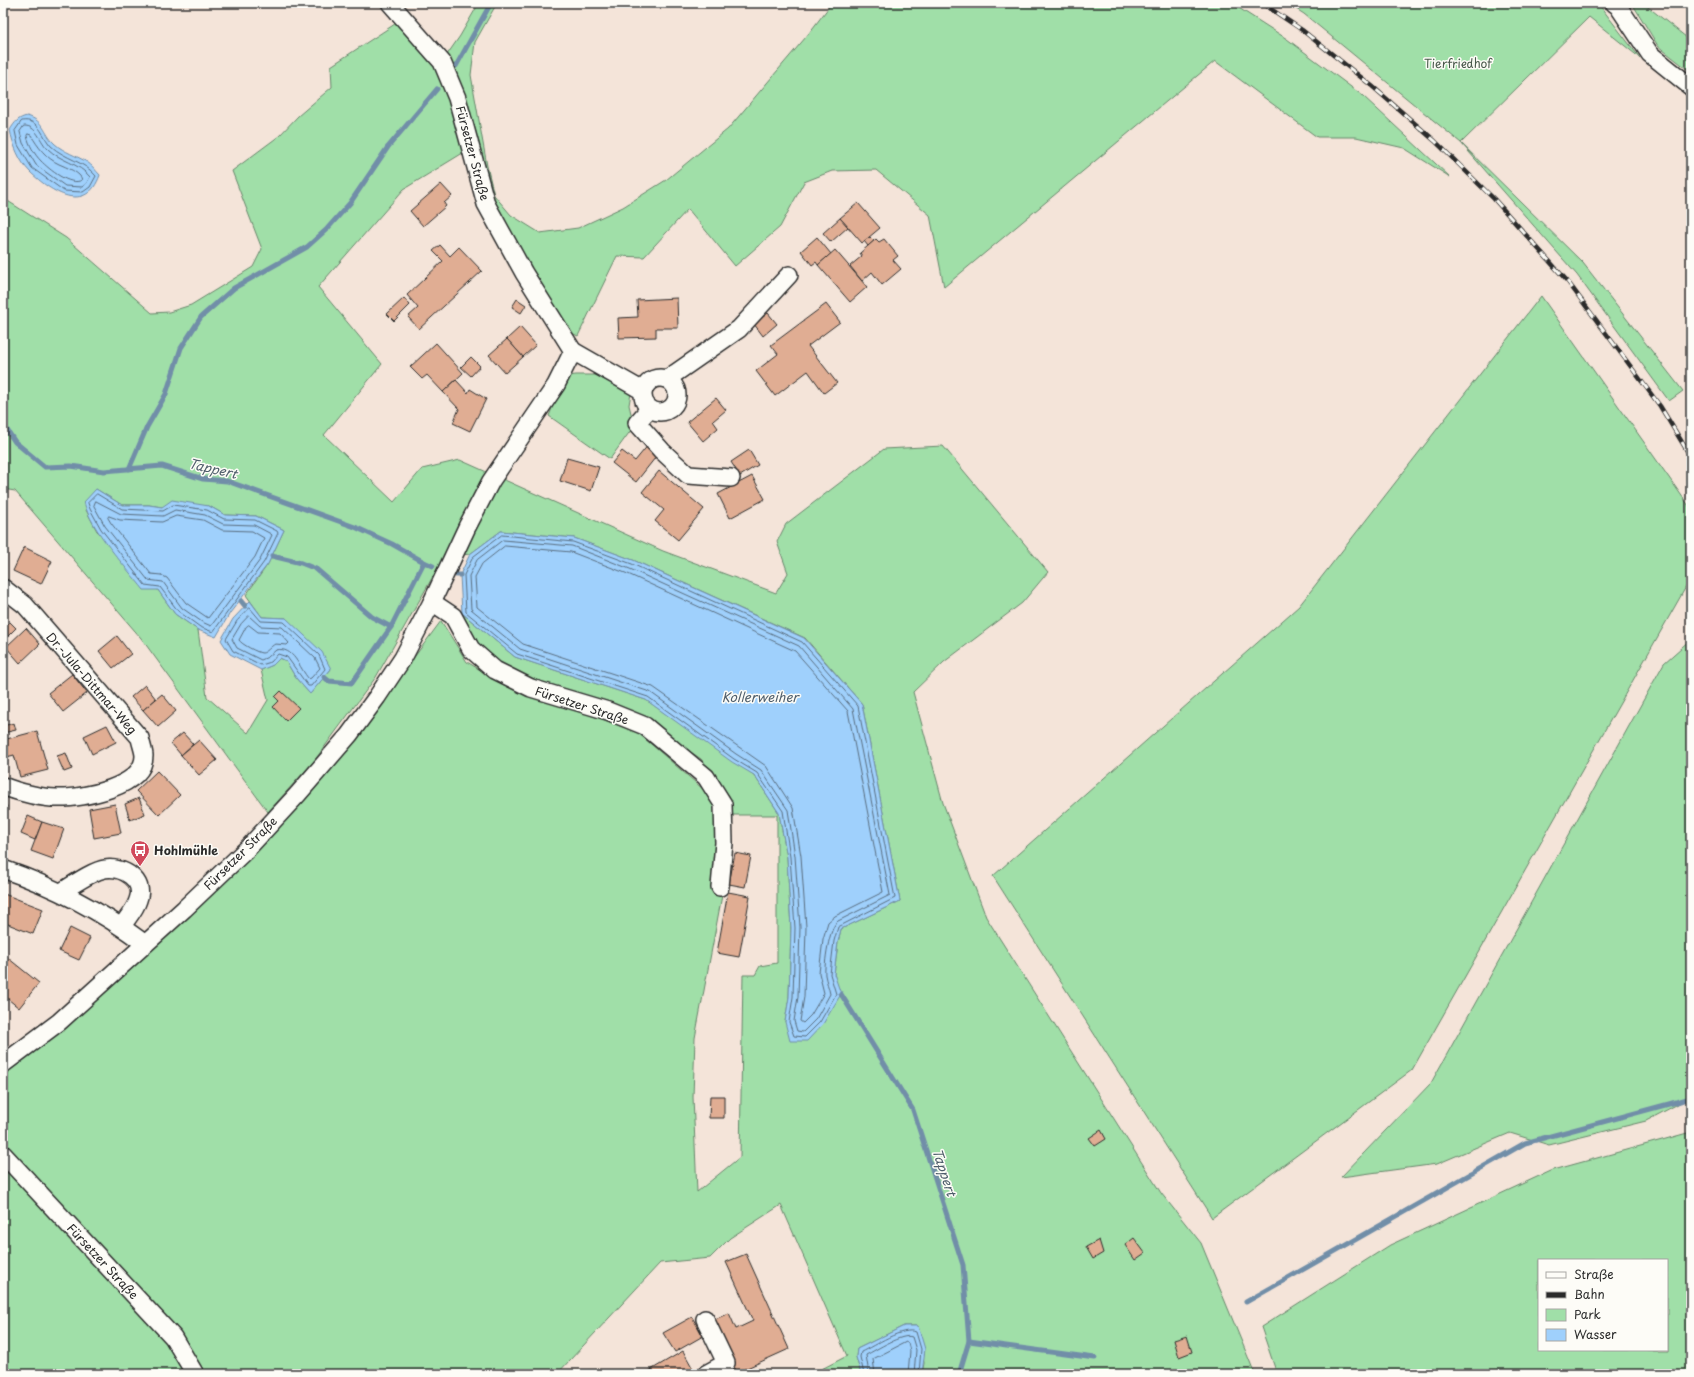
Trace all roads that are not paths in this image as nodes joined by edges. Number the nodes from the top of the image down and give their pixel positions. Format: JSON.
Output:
{"nodes":[{"id":1,"x":390,"y":3,"type":"edge"},
{"id":2,"x":1614,"y":3,"type":"edge"},
{"id":3,"x":1691,"y":87,"type":"edge"},
{"id":4,"x":789,"y":276,"type":"dead end"},
{"id":5,"x":573,"y":351,"type":"junction"},
{"id":6,"x":667,"y":379,"type":"junction"},
{"id":7,"x":643,"y":391,"type":"junction"},
{"id":8,"x":649,"y":409,"type":"junction"},
{"id":9,"x":731,"y":478,"type":"dead end"},
{"id":10,"x":3,"y":588,"type":"edge"},
{"id":11,"x":432,"y":602,"type":"junction"},
{"id":12,"x":3,"y":786,"type":"edge"},
{"id":13,"x":3,"y":869,"type":"edge"},
{"id":14,"x":720,"y":887,"type":"dead end"},
{"id":15,"x":61,"y":892,"type":"junction"},
{"id":16,"x":122,"y":926,"type":"junction"},
{"id":17,"x":144,"y":943,"type":"junction"},
{"id":18,"x":3,"y":1064,"type":"edge"},
{"id":19,"x":3,"y":1154,"type":"edge"},
{"id":20,"x":705,"y":1319,"type":"dead end"},
{"id":21,"x":195,"y":1374,"type":"edge"},
{"id":22,"x":706,"y":1374,"type":"edge"}],
"edges":[{"from":1,"to":5,"type":"street","name":"Fürsetzer Straße"},
{"from":2,"to":3,"type":"street"},
{"from":4,"to":6,"type":"street"},
{"from":5,"to":7,"type":"street","name":"Fürsetzer Straße"},
{"from":5,"to":11,"type":"street","name":"Fürsetzer Straße"},
{"from":6,"to":7,"type":"street"},
{"from":6,"to":8,"type":"street"},
{"from":7,"to":8,"type":"street"},
{"from":8,"to":9,"type":"street"},
{"from":10,"to":12,"type":"street","name":"Dr.-Jula-Dittmar-Weg"},
{"from":11,"to":14,"type":"street","name":"Fürsetzer Straße"},
{"from":11,"to":17,"type":"street","name":"Fürsetzer Straße"},
{"from":13,"to":15,"type":"street"},
{"from":15,"to":16,"type":"street"},
{"from":15,"to":16,"type":"street"},
{"from":16,"to":17,"type":"street"},
{"from":17,"to":18,"type":"street","name":"Fürsetzer Straße"},
{"from":19,"to":21,"type":"street","name":"Fürsetzer Straße"},
{"from":20,"to":22,"type":"street"}]}
